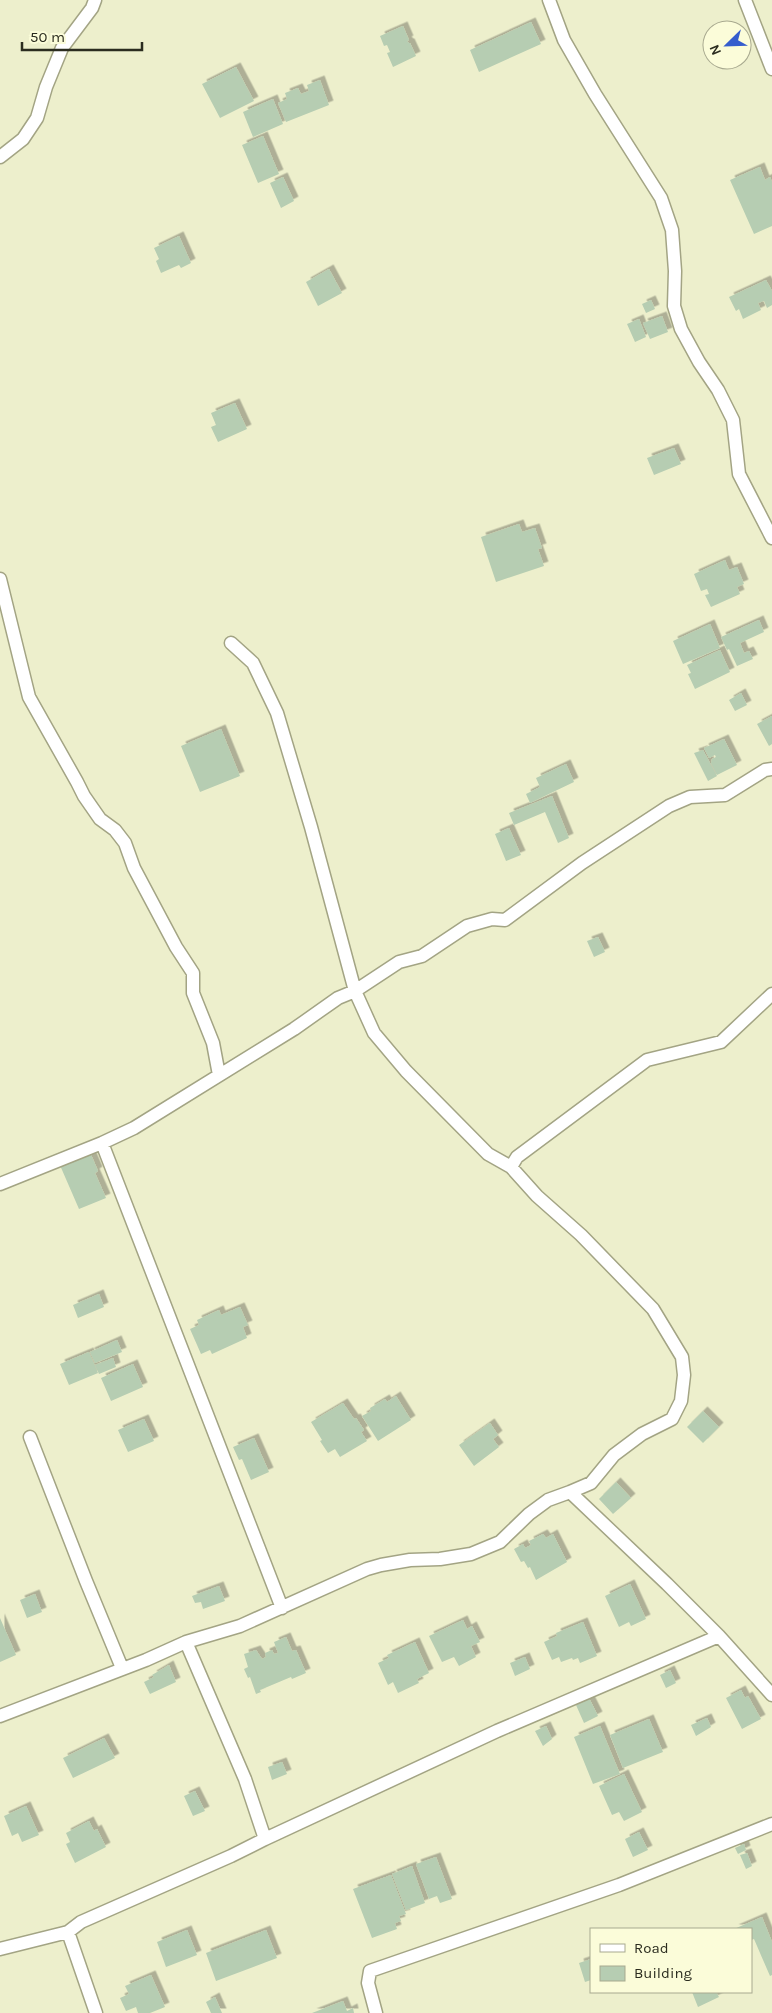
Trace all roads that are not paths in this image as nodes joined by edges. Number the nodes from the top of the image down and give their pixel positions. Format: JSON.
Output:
{"nodes":[{"id":1,"x":95,"y":0,"type":"edge"},
{"id":2,"x":549,"y":0,"type":"edge"},
{"id":3,"x":745,"y":0,"type":"edge"},
{"id":4,"x":772,"y":69,"type":"edge"},
{"id":5,"x":0,"y":157,"type":"edge"},
{"id":6,"x":772,"y":538,"type":"edge"},
{"id":7,"x":0,"y":579,"type":"edge"},
{"id":8,"x":231,"y":643,"type":"dead end"},
{"id":9,"x":772,"y":769,"type":"edge"},
{"id":10,"x":355,"y":991,"type":"junction"},
{"id":11,"x":772,"y":994,"type":"edge"},
{"id":12,"x":219,"y":1075,"type":"junction"},
{"id":13,"x":102,"y":1143,"type":"junction"},
{"id":14,"x":510,"y":1167,"type":"junction"},
{"id":15,"x":0,"y":1184,"type":"edge"},
{"id":16,"x":30,"y":1437,"type":"dead end"},
{"id":17,"x":570,"y":1492,"type":"junction"},
{"id":18,"x":282,"y":1608,"type":"junction"},
{"id":19,"x":719,"y":1636,"type":"junction"},
{"id":20,"x":186,"y":1642,"type":"junction"},
{"id":21,"x":122,"y":1668,"type":"junction"},
{"id":22,"x":772,"y":1696,"type":"edge"},
{"id":23,"x":0,"y":1716,"type":"edge"},
{"id":24,"x":772,"y":1824,"type":"edge"},
{"id":25,"x":265,"y":1839,"type":"junction"},
{"id":26,"x":68,"y":1932,"type":"junction"},
{"id":27,"x":0,"y":1949,"type":"edge"},
{"id":28,"x":96,"y":2013,"type":"edge"},
{"id":29,"x":376,"y":2013,"type":"edge"}],
"edges":[{"from":1,"to":5,"type":"street"},
{"from":2,"to":6,"type":"street"},
{"from":3,"to":4,"type":"street"},
{"from":7,"to":12,"type":"street"},
{"from":8,"to":10,"type":"street"},
{"from":9,"to":10,"type":"street"},
{"from":10,"to":12,"type":"street"},
{"from":10,"to":14,"type":"street"},
{"from":11,"to":14,"type":"street"},
{"from":12,"to":13,"type":"street"},
{"from":13,"to":15,"type":"street"},
{"from":13,"to":18,"type":"street"},
{"from":14,"to":17,"type":"street"},
{"from":16,"to":21,"type":"street"},
{"from":17,"to":18,"type":"street"},
{"from":17,"to":19,"type":"street"},
{"from":18,"to":20,"type":"street"},
{"from":19,"to":22,"type":"street"},
{"from":19,"to":25,"type":"street"},
{"from":20,"to":21,"type":"street"},
{"from":20,"to":25,"type":"street"},
{"from":21,"to":23,"type":"street"},
{"from":24,"to":29,"type":"street"},
{"from":25,"to":26,"type":"street"},
{"from":26,"to":27,"type":"street"},
{"from":26,"to":28,"type":"street"}]}
